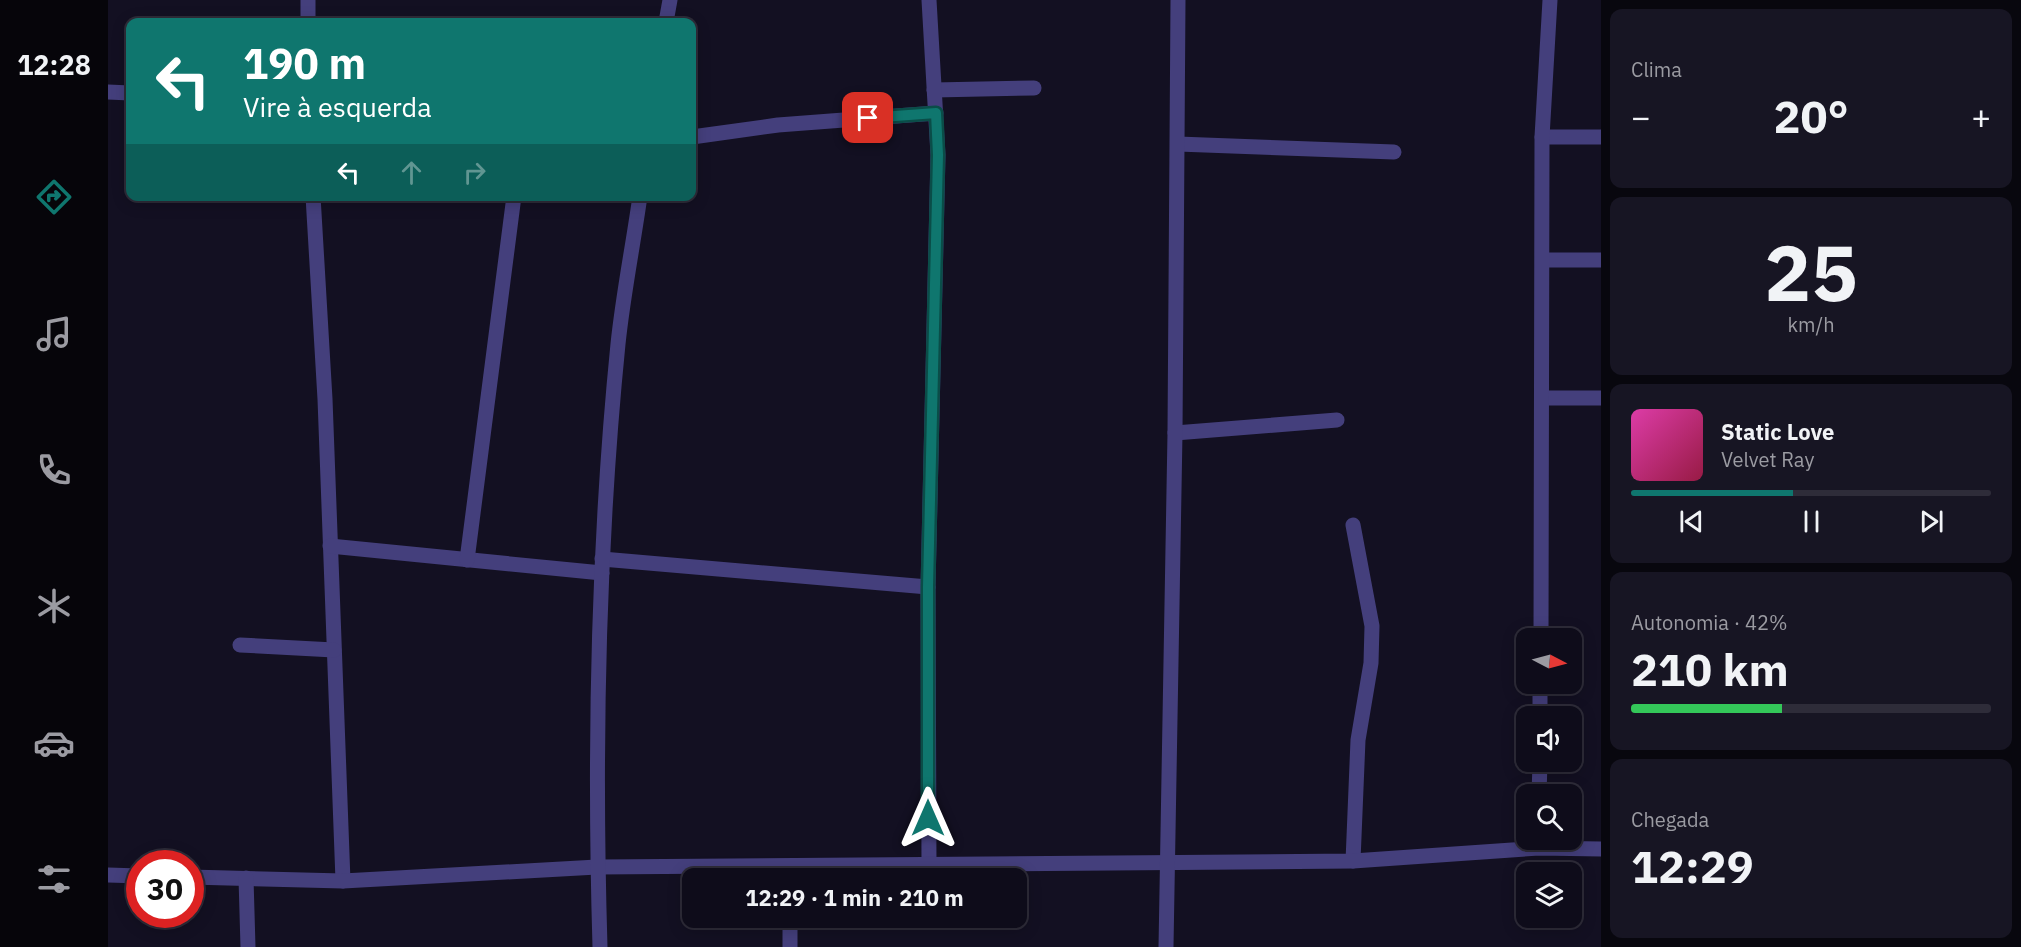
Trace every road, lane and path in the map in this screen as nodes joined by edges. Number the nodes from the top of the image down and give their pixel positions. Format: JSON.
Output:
{"nodes":[{"id":1,"x":308,"y":0,"type":"edge"},
{"id":2,"x":670,"y":0,"type":"edge"},
{"id":3,"x":929,"y":0,"type":"edge"},
{"id":4,"x":1178,"y":0,"type":"edge"},
{"id":5,"x":1550,"y":0,"type":"edge"},
{"id":6,"x":308,"y":18,"type":"edge"},
{"id":7,"x":667,"y":18,"type":"edge"},
{"id":8,"x":1034,"y":88,"type":"dead end"},
{"id":9,"x":934,"y":90,"type":"junction"},
{"id":10,"x":108,"y":92,"type":"edge"},
{"id":11,"x":126,"y":93,"type":"edge"},
{"id":12,"x":936,"y":113,"type":"junction"},
{"id":13,"x":696,"y":136,"type":"edge"},
{"id":14,"x":1542,"y":137,"type":"junction"},
{"id":15,"x":1601,"y":137,"type":"edge"},
{"id":16,"x":1178,"y":144,"type":"junction"},
{"id":17,"x":1394,"y":152,"type":"dead end"},
{"id":18,"x":313,"y":201,"type":"edge"},
{"id":19,"x":513,"y":201,"type":"edge"},
{"id":20,"x":639,"y":201,"type":"edge"},
{"id":21,"x":1543,"y":260,"type":"junction"},
{"id":22,"x":1601,"y":260,"type":"edge"},
{"id":23,"x":1543,"y":398,"type":"junction"},
{"id":24,"x":1601,"y":398,"type":"edge"},
{"id":25,"x":1337,"y":420,"type":"dead end"},
{"id":26,"x":1175,"y":433,"type":"junction"},
{"id":27,"x":1353,"y":525,"type":"dead end"},
{"id":28,"x":330,"y":546,"type":"junction"},
{"id":29,"x":467,"y":560,"type":"junction"},
{"id":30,"x":602,"y":566,"type":"junction"},
{"id":31,"x":928,"y":587,"type":"junction"},
{"id":32,"x":1541,"y":628,"type":"edge"},
{"id":33,"x":240,"y":645,"type":"dead end"},
{"id":34,"x":334,"y":650,"type":"junction"},
{"id":35,"x":1516,"y":846,"type":"edge"},
{"id":36,"x":1582,"y":847,"type":"edge"},
{"id":37,"x":1601,"y":849,"type":"edge"},
{"id":38,"x":1166,"y":861,"type":"junction"},
{"id":39,"x":1353,"y":861,"type":"junction"},
{"id":40,"x":928,"y":864,"type":"junction"},
{"id":41,"x":597,"y":867,"type":"junction"},
{"id":42,"x":860,"y":868,"type":"edge"},
{"id":43,"x":682,"y":869,"type":"edge"},
{"id":44,"x":108,"y":875,"type":"edge"},
{"id":45,"x":126,"y":876,"type":"edge"},
{"id":46,"x":204,"y":877,"type":"edge"},
{"id":47,"x":246,"y":878,"type":"junction"},
{"id":48,"x":344,"y":881,"type":"junction"},
{"id":49,"x":790,"y":928,"type":"edge"},
{"id":50,"x":248,"y":947,"type":"edge"},
{"id":51,"x":600,"y":947,"type":"edge"},
{"id":52,"x":790,"y":947,"type":"edge"},
{"id":53,"x":1166,"y":947,"type":"edge"}],
"edges":[{"from":1,"to":6,"type":"street"},
{"from":2,"to":7,"type":"street"},
{"from":3,"to":9,"type":"street"},
{"from":4,"to":16,"type":"street"},
{"from":5,"to":14,"type":"street"},
{"from":8,"to":9,"type":"street"},
{"from":9,"to":12,"type":"street"},
{"from":10,"to":11,"type":"street"},
{"from":12,"to":13,"type":"street"},
{"from":12,"to":31,"type":"street"},
{"from":14,"to":15,"type":"street"},
{"from":14,"to":21,"type":"street"},
{"from":16,"to":17,"type":"street"},
{"from":16,"to":26,"type":"street"},
{"from":18,"to":28,"type":"street"},
{"from":19,"to":29,"type":"street"},
{"from":20,"to":30,"type":"street"},
{"from":21,"to":22,"type":"street"},
{"from":21,"to":23,"type":"street"},
{"from":23,"to":24,"type":"street"},
{"from":23,"to":32,"type":"street"},
{"from":25,"to":26,"type":"street"},
{"from":26,"to":38,"type":"street"},
{"from":27,"to":39,"type":"street"},
{"from":28,"to":29,"type":"street"},
{"from":28,"to":34,"type":"street"},
{"from":29,"to":30,"type":"street"},
{"from":30,"to":31,"type":"street"},
{"from":30,"to":41,"type":"street"},
{"from":31,"to":40,"type":"street"},
{"from":33,"to":34,"type":"street"},
{"from":34,"to":48,"type":"street"},
{"from":35,"to":39,"type":"street"},
{"from":36,"to":37,"type":"street"},
{"from":38,"to":39,"type":"street"},
{"from":38,"to":40,"type":"street"},
{"from":38,"to":53,"type":"street"},
{"from":40,"to":42,"type":"street"},
{"from":41,"to":43,"type":"street"},
{"from":41,"to":48,"type":"street"},
{"from":41,"to":51,"type":"street"},
{"from":44,"to":45,"type":"street"},
{"from":46,"to":47,"type":"street"},
{"from":47,"to":48,"type":"street"},
{"from":47,"to":50,"type":"street"},
{"from":49,"to":52,"type":"street"}]}
